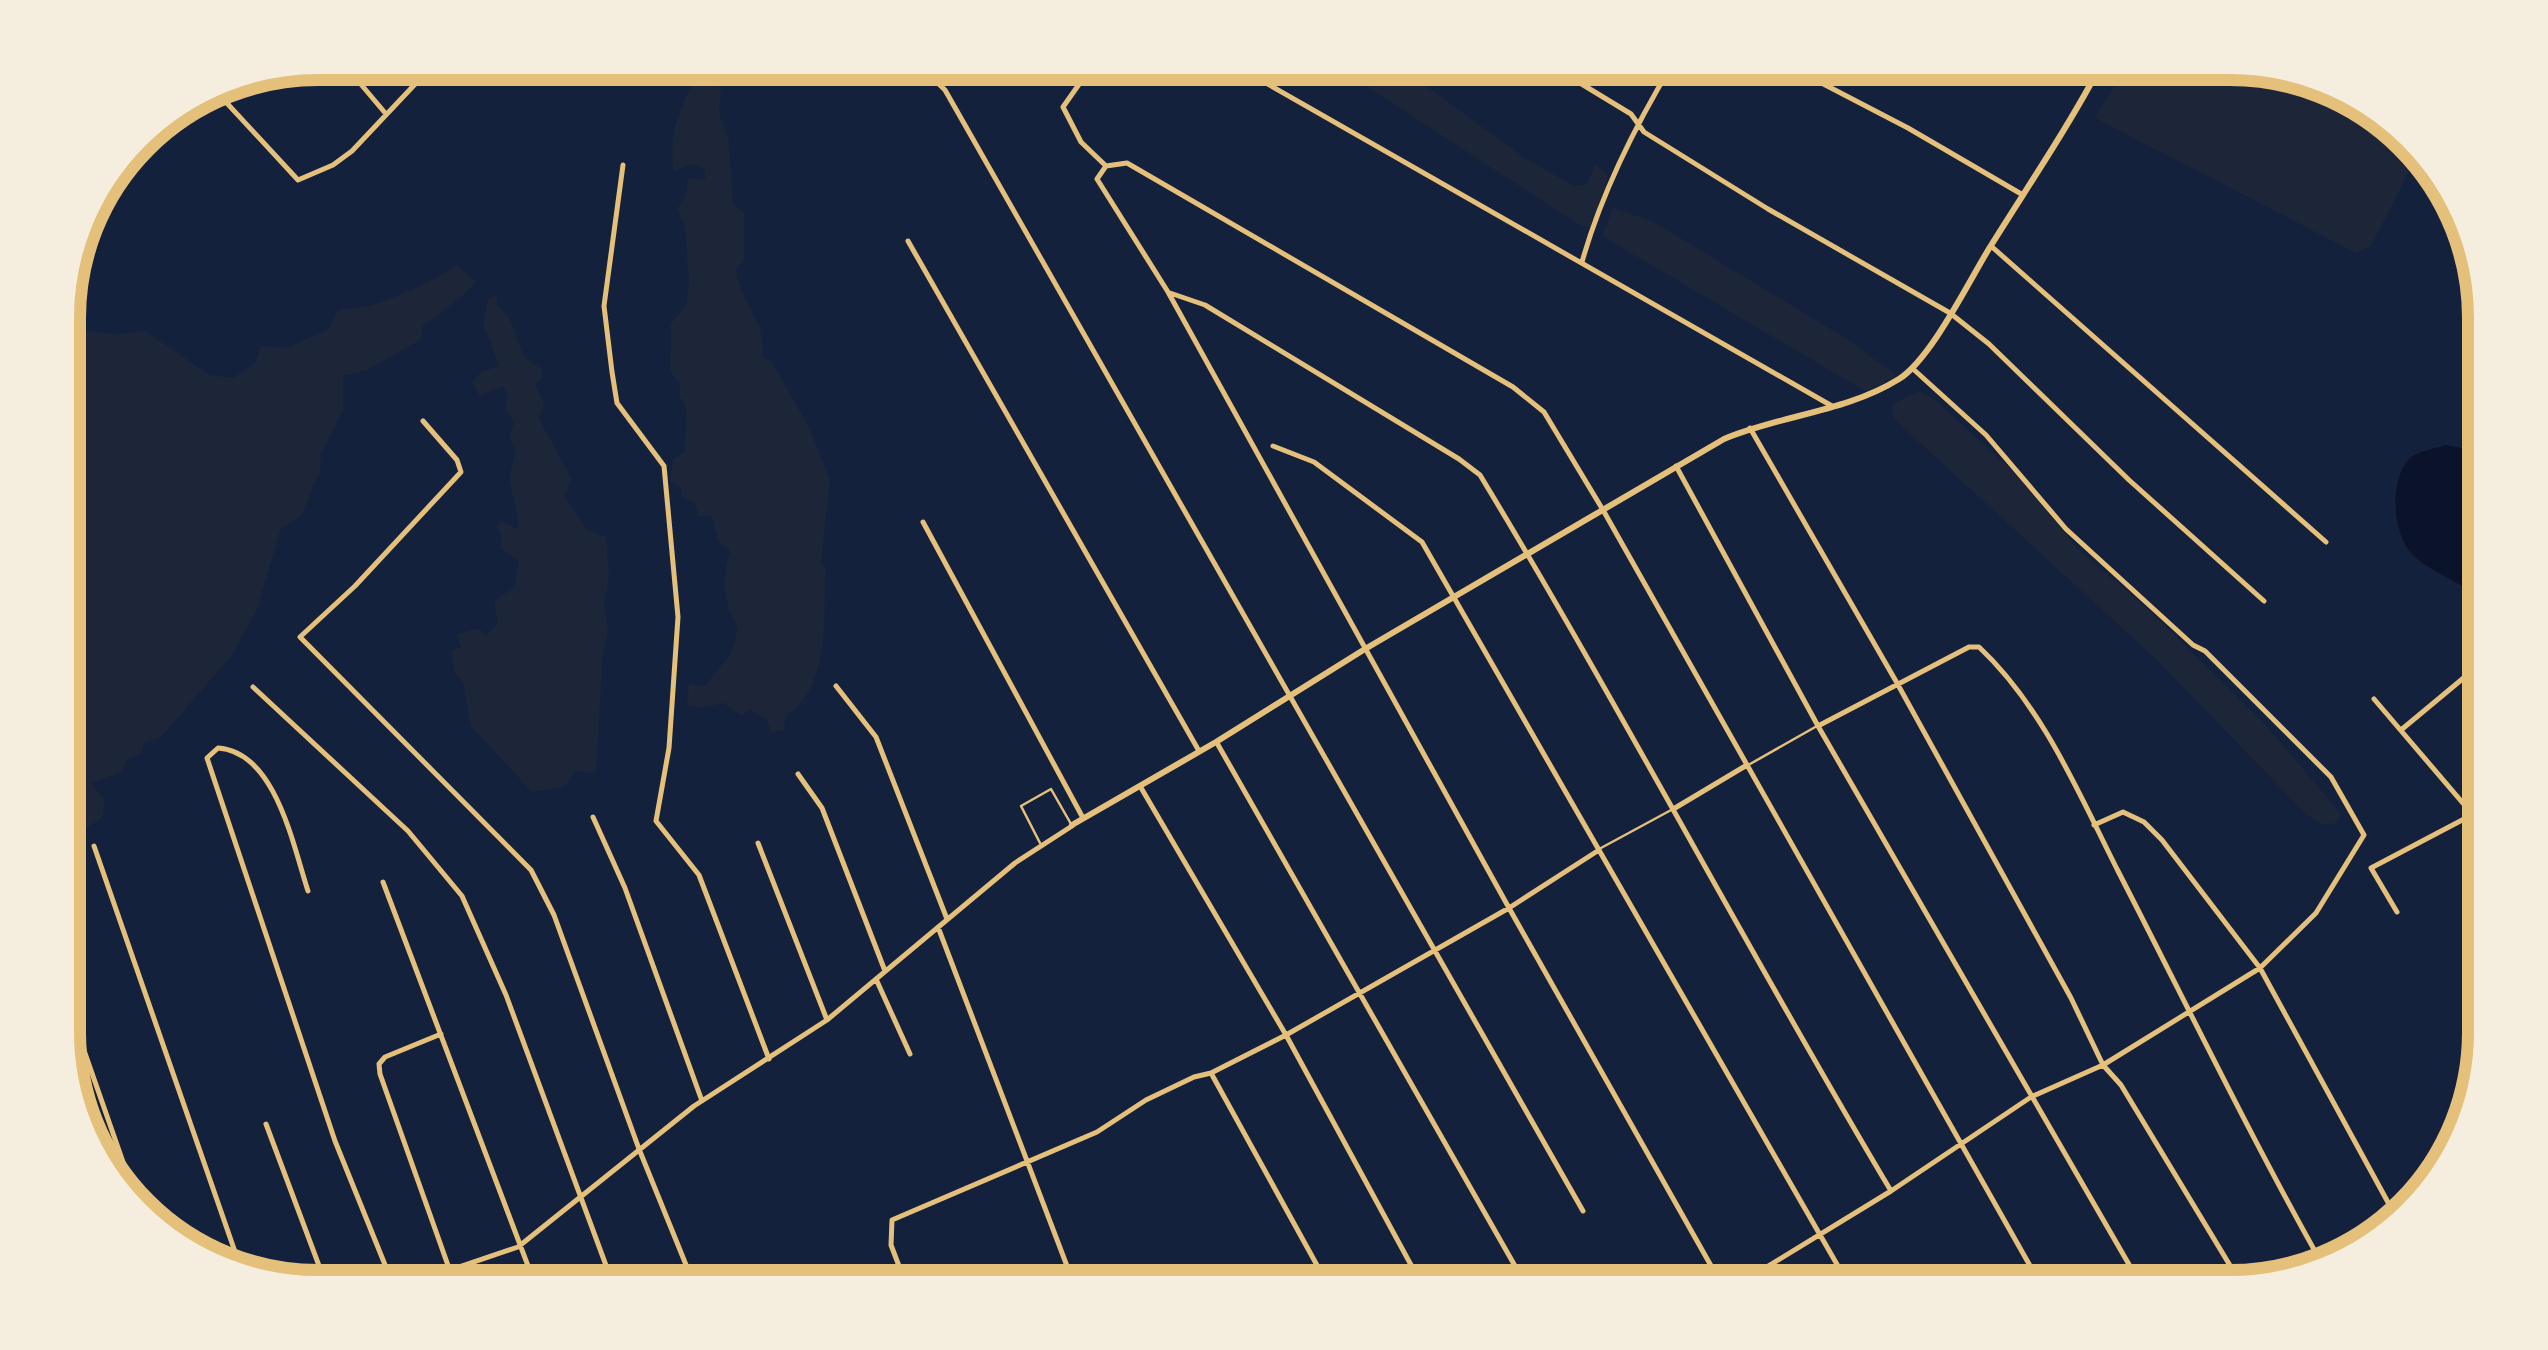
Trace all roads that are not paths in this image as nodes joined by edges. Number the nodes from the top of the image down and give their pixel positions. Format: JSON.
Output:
{"nodes":[{"id":1,"x":359,"y":80,"type":"edge"},
{"id":2,"x":418,"y":80,"type":"edge"},
{"id":3,"x":935,"y":80,"type":"edge"},
{"id":4,"x":1082,"y":80,"type":"edge"},
{"id":5,"x":1263,"y":80,"type":"edge"},
{"id":6,"x":1576,"y":80,"type":"edge"},
{"id":7,"x":1662,"y":80,"type":"edge"},
{"id":8,"x":1817,"y":80,"type":"edge"},
{"id":9,"x":2093,"y":80,"type":"edge"},
{"id":10,"x":224,"y":100,"type":"edge"},
{"id":11,"x":386,"y":114,"type":"junction"},
{"id":12,"x":1638,"y":122,"type":"junction"},
{"id":13,"x":623,"y":165,"type":"dead end"},
{"id":14,"x":1106,"y":166,"type":"junction"},
{"id":15,"x":2022,"y":195,"type":"junction"},
{"id":16,"x":908,"y":241,"type":"dead end"},
{"id":17,"x":1990,"y":246,"type":"junction"},
{"id":18,"x":1582,"y":262,"type":"junction"},
{"id":19,"x":1168,"y":292,"type":"junction"},
{"id":20,"x":1950,"y":313,"type":"junction"},
{"id":21,"x":1912,"y":368,"type":"junction"},
{"id":22,"x":1832,"y":406,"type":"junction"},
{"id":23,"x":424,"y":421,"type":"dead end"},
{"id":24,"x":1750,"y":428,"type":"junction"},
{"id":25,"x":1273,"y":446,"type":"dead end"},
{"id":26,"x":1676,"y":466,"type":"junction"},
{"id":27,"x":1603,"y":510,"type":"junction"},
{"id":28,"x":924,"y":522,"type":"dead end"},
{"id":29,"x":2326,"y":542,"type":"dead end"},
{"id":30,"x":1529,"y":555,"type":"junction"},
{"id":31,"x":1452,"y":599,"type":"junction"},
{"id":32,"x":2264,"y":601,"type":"dead end"},
{"id":33,"x":1365,"y":649,"type":"junction"},
{"id":34,"x":2468,"y":674,"type":"edge"},
{"id":35,"x":1897,"y":683,"type":"junction"},
{"id":36,"x":836,"y":686,"type":"dead end"},
{"id":37,"x":254,"y":687,"type":"dead end"},
{"id":38,"x":1290,"y":696,"type":"junction"},
{"id":39,"x":2374,"y":698,"type":"dead end"},
{"id":40,"x":1818,"y":726,"type":"junction"},
{"id":41,"x":2401,"y":730,"type":"junction"},
{"id":42,"x":1216,"y":742,"type":"junction"},
{"id":43,"x":1199,"y":750,"type":"junction"},
{"id":44,"x":1747,"y":766,"type":"junction"},
{"id":45,"x":798,"y":774,"type":"dead end"},
{"id":46,"x":1140,"y":786,"type":"junction"},
{"id":47,"x":1674,"y":808,"type":"junction"},
{"id":48,"x":2468,"y":809,"type":"edge"},
{"id":49,"x":2468,"y":816,"type":"edge"},
{"id":50,"x":593,"y":817,"type":"dead end"},
{"id":51,"x":1083,"y":818,"type":"junction"},
{"id":52,"x":2094,"y":824,"type":"junction"},
{"id":53,"x":1072,"y":825,"type":"junction"},
{"id":54,"x":758,"y":843,"type":"dead end"},
{"id":55,"x":94,"y":846,"type":"dead end"},
{"id":56,"x":1042,"y":846,"type":"junction"},
{"id":57,"x":1599,"y":850,"type":"junction"},
{"id":58,"x":383,"y":882,"type":"dead end"},
{"id":59,"x":308,"y":891,"type":"dead end"},
{"id":60,"x":1509,"y":908,"type":"junction"},
{"id":61,"x":2397,"y":912,"type":"dead end"},
{"id":62,"x":947,"y":920,"type":"junction"},
{"id":63,"x":938,"y":927,"type":"junction"},
{"id":64,"x":1434,"y":950,"type":"junction"},
{"id":65,"x":2260,"y":968,"type":"junction"},
{"id":66,"x":885,"y":971,"type":"junction"},
{"id":67,"x":876,"y":978,"type":"junction"},
{"id":68,"x":1359,"y":992,"type":"junction"},
{"id":69,"x":2190,"y":1011,"type":"junction"},
{"id":70,"x":827,"y":1020,"type":"junction"},
{"id":71,"x":441,"y":1034,"type":"junction"},
{"id":72,"x":1286,"y":1035,"type":"junction"},
{"id":73,"x":81,"y":1043,"type":"edge"},
{"id":74,"x":910,"y":1054,"type":"dead end"},
{"id":75,"x":770,"y":1058,"type":"junction"},
{"id":76,"x":2103,"y":1065,"type":"junction"},
{"id":77,"x":1210,"y":1074,"type":"junction"},
{"id":78,"x":2030,"y":1097,"type":"junction"},
{"id":79,"x":702,"y":1101,"type":"junction"},
{"id":80,"x":266,"y":1124,"type":"dead end"},
{"id":81,"x":1960,"y":1142,"type":"junction"},
{"id":82,"x":639,"y":1149,"type":"junction"},
{"id":83,"x":1028,"y":1161,"type":"junction"},
{"id":84,"x":127,"y":1173,"type":"edge"},
{"id":85,"x":1891,"y":1192,"type":"junction"},
{"id":86,"x":580,"y":1201,"type":"junction"},
{"id":87,"x":2391,"y":1207,"type":"edge"},
{"id":88,"x":1583,"y":1211,"type":"dead end"},
{"id":89,"x":1819,"y":1233,"type":"junction"},
{"id":90,"x":518,"y":1247,"type":"junction"},
{"id":91,"x":2316,"y":1253,"type":"edge"},
{"id":92,"x":236,"y":1255,"type":"edge"},
{"id":93,"x":1319,"y":1269,"type":"edge"},
{"id":94,"x":1414,"y":1269,"type":"edge"},
{"id":95,"x":1518,"y":1269,"type":"edge"},
{"id":96,"x":1713,"y":1269,"type":"edge"},
{"id":97,"x":1762,"y":1269,"type":"edge"},
{"id":98,"x":1840,"y":1269,"type":"edge"},
{"id":99,"x":2032,"y":1269,"type":"edge"},
{"id":100,"x":2131,"y":1269,"type":"edge"},
{"id":101,"x":2233,"y":1269,"type":"edge"},
{"id":102,"x":320,"y":1270,"type":"edge"},
{"id":103,"x":389,"y":1270,"type":"edge"},
{"id":104,"x":450,"y":1270,"type":"edge"},
{"id":105,"x":453,"y":1270,"type":"edge"},
{"id":106,"x":528,"y":1270,"type":"edge"},
{"id":107,"x":607,"y":1270,"type":"edge"},
{"id":108,"x":688,"y":1270,"type":"edge"},
{"id":109,"x":902,"y":1270,"type":"edge"},
{"id":110,"x":1069,"y":1270,"type":"edge"}],
"edges":[{"from":1,"to":11,"type":"street"},
{"from":2,"to":11,"type":"street"},
{"from":3,"to":38,"type":"street"},
{"from":4,"to":14,"type":"street"},
{"from":5,"to":18,"type":"street"},
{"from":6,"to":12,"type":"street"},
{"from":7,"to":12,"type":"street"},
{"from":8,"to":15,"type":"street"},
{"from":9,"to":15,"type":"street"},
{"from":10,"to":11,"type":"street"},
{"from":12,"to":18,"type":"street"},
{"from":12,"to":20,"type":"street"},
{"from":13,"to":75,"type":"street"},
{"from":14,"to":19,"type":"street"},
{"from":14,"to":27,"type":"street"},
{"from":15,"to":17,"type":"street"},
{"from":16,"to":43,"type":"street"},
{"from":17,"to":20,"type":"street"},
{"from":17,"to":29,"type":"street"},
{"from":18,"to":22,"type":"street"},
{"from":19,"to":30,"type":"street"},
{"from":19,"to":33,"type":"street"},
{"from":20,"to":21,"type":"street"},
{"from":20,"to":32,"type":"street"},
{"from":21,"to":22,"type":"street"},
{"from":21,"to":65,"type":"street"},
{"from":22,"to":24,"type":"street"},
{"from":23,"to":82,"type":"street"},
{"from":24,"to":26,"type":"street"},
{"from":24,"to":35,"type":"street"},
{"from":25,"to":31,"type":"street"},
{"from":26,"to":27,"type":"street"},
{"from":26,"to":40,"type":"street"},
{"from":27,"to":30,"type":"street"},
{"from":27,"to":44,"type":"street"},
{"from":28,"to":51,"type":"street"},
{"from":30,"to":31,"type":"street"},
{"from":30,"to":47,"type":"street"},
{"from":31,"to":33,"type":"street"},
{"from":31,"to":57,"type":"street"},
{"from":33,"to":38,"type":"street"},
{"from":33,"to":60,"type":"street"},
{"from":34,"to":41,"type":"street"},
{"from":35,"to":40,"type":"street"},
{"from":35,"to":52,"type":"street"},
{"from":35,"to":76,"type":"street"},
{"from":36,"to":62,"type":"street"},
{"from":37,"to":86,"type":"street"},
{"from":38,"to":42,"type":"street"},
{"from":38,"to":64,"type":"street"},
{"from":39,"to":41,"type":"street"},
{"from":40,"to":44,"type":"lane"},
{"from":40,"to":78,"type":"street"},
{"from":41,"to":48,"type":"street"},
{"from":42,"to":43,"type":"street"},
{"from":42,"to":68,"type":"street"},
{"from":43,"to":46,"type":"street"},
{"from":44,"to":47,"type":"street"},
{"from":44,"to":81,"type":"street"},
{"from":45,"to":66,"type":"street"},
{"from":46,"to":51,"type":"street"},
{"from":46,"to":72,"type":"street"},
{"from":47,"to":57,"type":"lane"},
{"from":47,"to":85,"type":"street"},
{"from":49,"to":61,"type":"street"},
{"from":50,"to":79,"type":"street"},
{"from":51,"to":53,"type":"street"},
{"from":52,"to":65,"type":"street"},
{"from":52,"to":69,"type":"street"},
{"from":53,"to":56,"type":"street"},
{"from":53,"to":56,"type":"lane"},
{"from":54,"to":70,"type":"street"},
{"from":55,"to":92,"type":"street"},
{"from":56,"to":62,"type":"street"},
{"from":57,"to":60,"type":"street"},
{"from":57,"to":89,"type":"street"},
{"from":58,"to":71,"type":"street"},
{"from":59,"to":103,"type":"street"},
{"from":60,"to":64,"type":"street"},
{"from":60,"to":96,"type":"street"},
{"from":62,"to":63,"type":"street"},
{"from":63,"to":66,"type":"street"},
{"from":63,"to":83,"type":"street"},
{"from":64,"to":68,"type":"street"},
{"from":64,"to":88,"type":"street"},
{"from":65,"to":69,"type":"street"},
{"from":65,"to":87,"type":"street"},
{"from":66,"to":67,"type":"street"},
{"from":67,"to":70,"type":"street"},
{"from":67,"to":74,"type":"street"},
{"from":68,"to":72,"type":"street"},
{"from":68,"to":95,"type":"street"},
{"from":69,"to":76,"type":"street"},
{"from":69,"to":91,"type":"street"},
{"from":70,"to":75,"type":"street"},
{"from":71,"to":90,"type":"street"},
{"from":71,"to":104,"type":"street"},
{"from":72,"to":77,"type":"street"},
{"from":72,"to":94,"type":"street"},
{"from":73,"to":84,"type":"street"},
{"from":75,"to":79,"type":"street"},
{"from":76,"to":78,"type":"street"},
{"from":76,"to":101,"type":"street"},
{"from":77,"to":83,"type":"street"},
{"from":77,"to":93,"type":"street"},
{"from":78,"to":81,"type":"street"},
{"from":78,"to":100,"type":"street"},
{"from":79,"to":82,"type":"street"},
{"from":80,"to":102,"type":"street"},
{"from":81,"to":85,"type":"street"},
{"from":81,"to":99,"type":"street"},
{"from":82,"to":86,"type":"street"},
{"from":82,"to":108,"type":"street"},
{"from":83,"to":109,"type":"street"},
{"from":83,"to":110,"type":"street"},
{"from":85,"to":89,"type":"street"},
{"from":86,"to":90,"type":"street"},
{"from":86,"to":107,"type":"street"},
{"from":89,"to":97,"type":"street"},
{"from":89,"to":98,"type":"street"},
{"from":90,"to":105,"type":"street"},
{"from":90,"to":106,"type":"street"}]}
